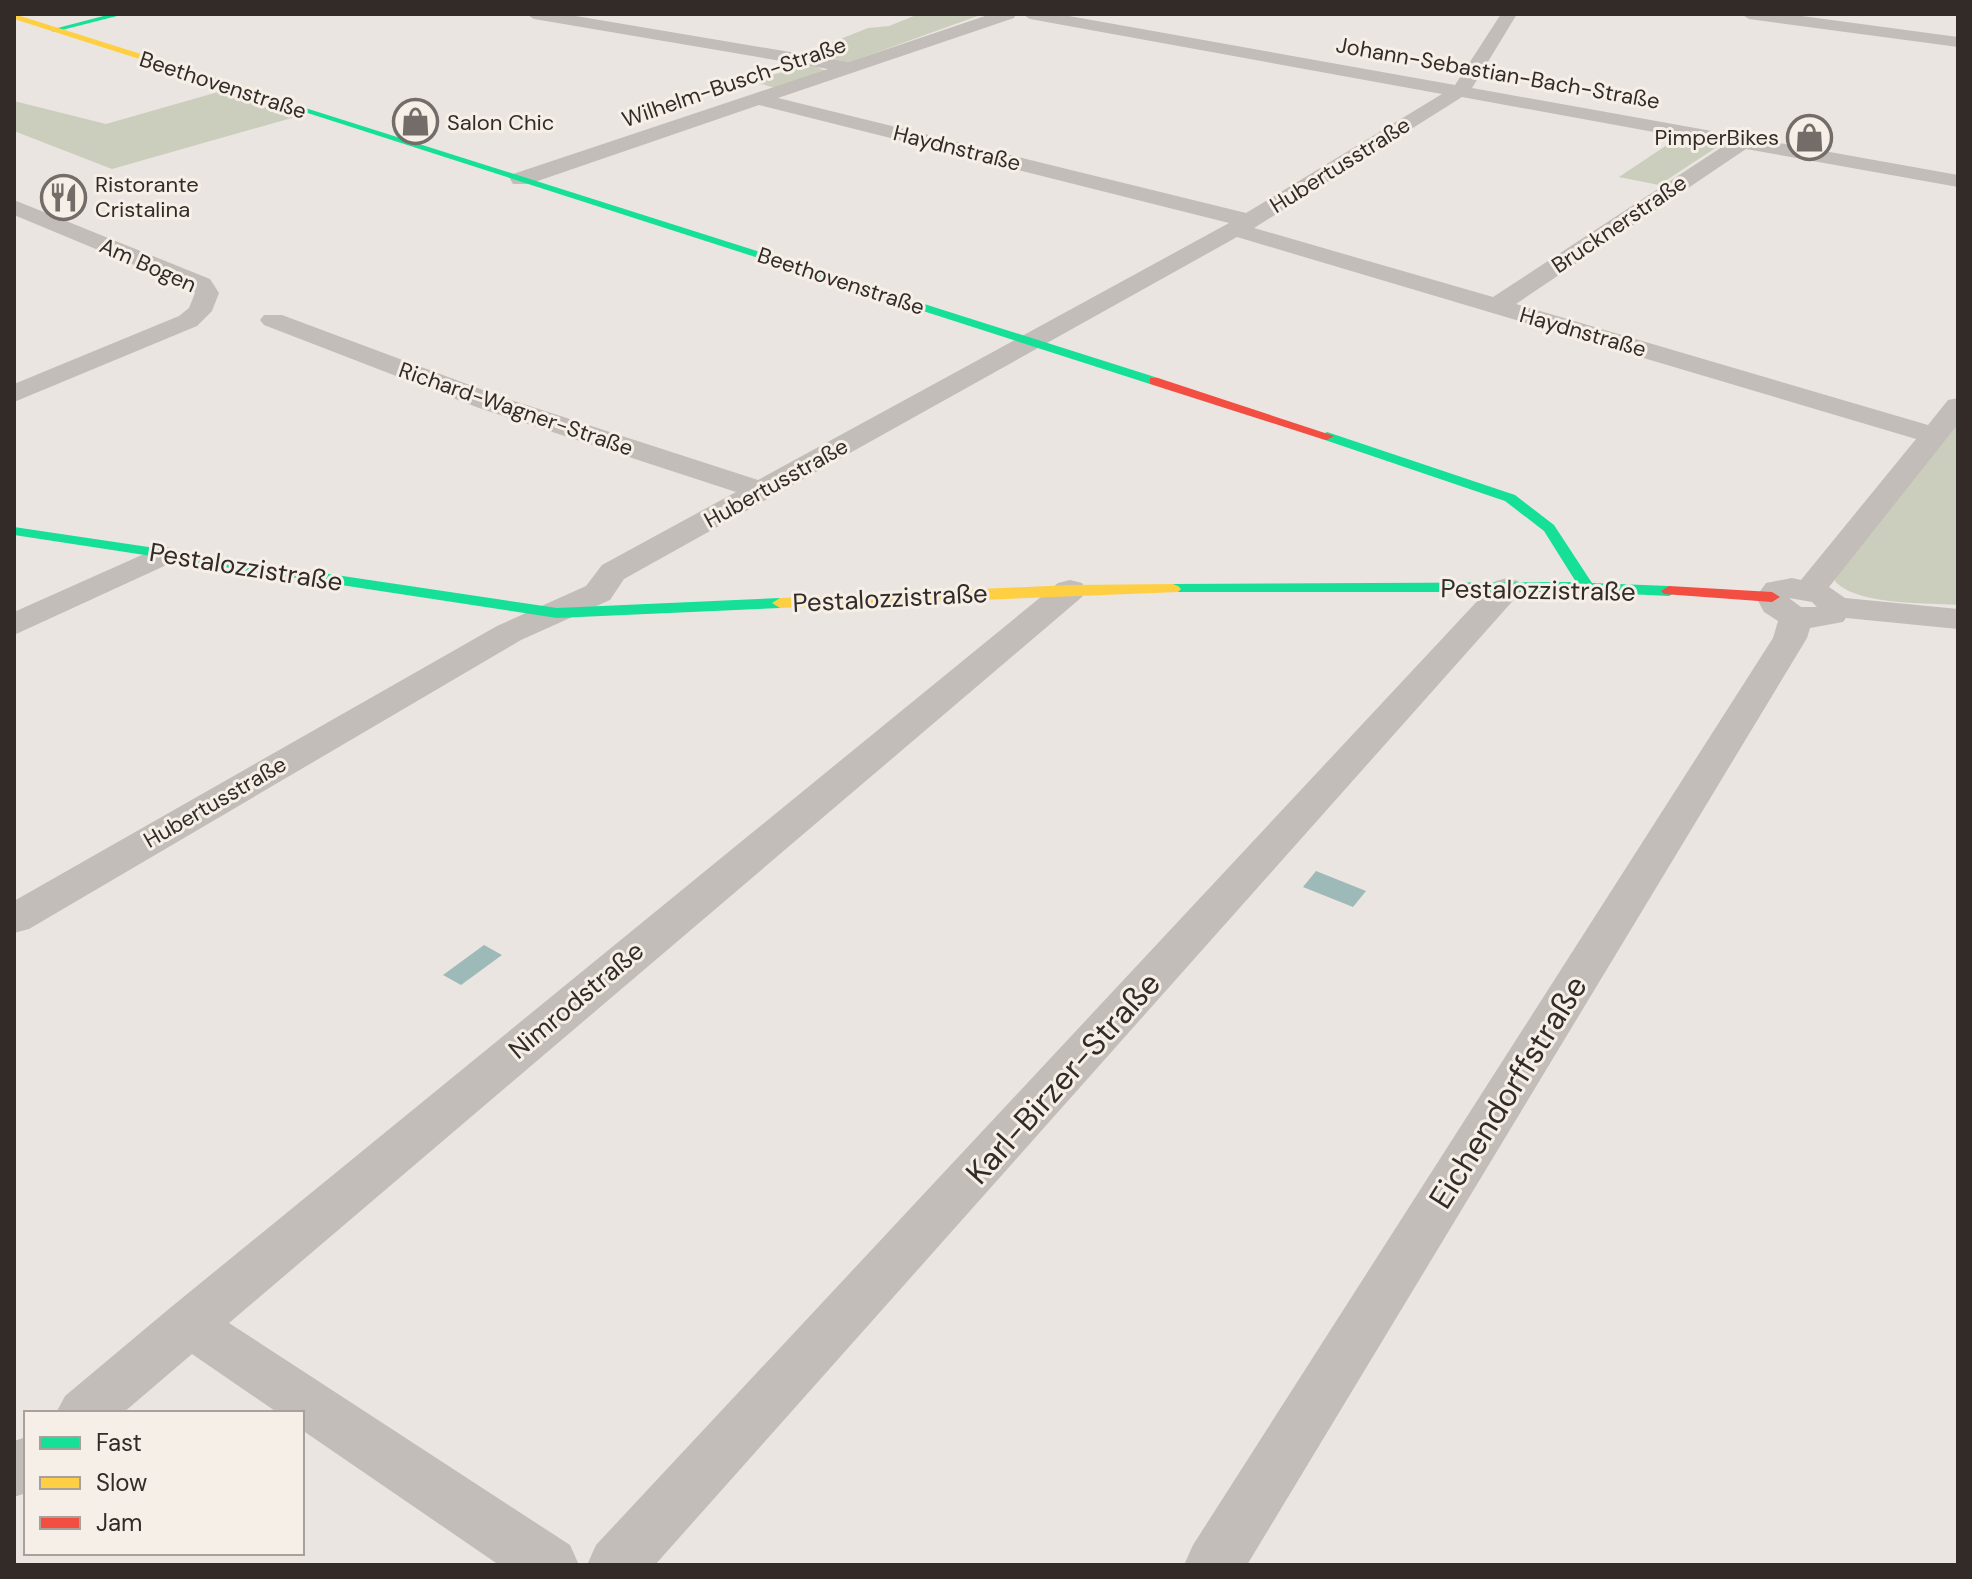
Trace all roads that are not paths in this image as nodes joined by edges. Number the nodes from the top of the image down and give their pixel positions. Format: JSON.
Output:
{"nodes":[{"id":1,"x":121,"y":14,"type":"edge"},
{"id":2,"x":534,"y":14,"type":"edge"},
{"id":3,"x":1008,"y":14,"type":"edge"},
{"id":4,"x":1030,"y":14,"type":"edge"},
{"id":5,"x":1509,"y":14,"type":"edge"},
{"id":6,"x":1749,"y":14,"type":"edge"},
{"id":7,"x":14,"y":16,"type":"edge"},
{"id":8,"x":55,"y":30,"type":"junction"},
{"id":9,"x":28,"y":37,"type":"dead end"},
{"id":10,"x":1958,"y":42,"type":"edge"},
{"id":11,"x":851,"y":67,"type":"junction"},
{"id":12,"x":1461,"y":90,"type":"junction"},
{"id":13,"x":759,"y":99,"type":"junction"},
{"id":14,"x":1743,"y":142,"type":"junction"},
{"id":15,"x":521,"y":179,"type":"junction"},
{"id":16,"x":1958,"y":181,"type":"edge"},
{"id":17,"x":14,"y":207,"type":"edge"},
{"id":18,"x":1242,"y":225,"type":"junction"},
{"id":19,"x":1495,"y":307,"type":"junction"},
{"id":20,"x":273,"y":320,"type":"dead end"},
{"id":21,"x":1030,"y":342,"type":"junction"},
{"id":22,"x":14,"y":394,"type":"edge"},
{"id":23,"x":1958,"y":406,"type":"edge"},
{"id":24,"x":1933,"y":435,"type":"junction"},
{"id":25,"x":762,"y":491,"type":"junction"},
{"id":26,"x":14,"y":531,"type":"edge"},
{"id":27,"x":162,"y":555,"type":"junction"},
{"id":28,"x":1587,"y":587,"type":"junction"},
{"id":29,"x":1507,"y":588,"type":"junction"},
{"id":30,"x":1070,"y":590,"type":"junction"},
{"id":31,"x":1804,"y":603,"type":"junction"},
{"id":32,"x":557,"y":613,"type":"junction"},
{"id":33,"x":1958,"y":619,"type":"edge"},
{"id":34,"x":14,"y":625,"type":"edge"},
{"id":35,"x":14,"y":919,"type":"edge"},
{"id":36,"x":189,"y":1324,"type":"junction"},
{"id":37,"x":86,"y":1411,"type":"edge"},
{"id":38,"x":549,"y":1565,"type":"edge"},
{"id":39,"x":617,"y":1565,"type":"edge"},
{"id":40,"x":1214,"y":1565,"type":"edge"}],
"edges":[{"from":1,"to":8,"type":"street"},
{"from":2,"to":11,"type":"street"},
{"from":3,"to":11,"type":"street","name":"Wilhelm-Busch-Straße"},
{"from":4,"to":12,"type":"street","name":"Johann-Sebastian-Bach-Straße"},
{"from":5,"to":12,"type":"street","name":"Hubertusstraße"},
{"from":6,"to":10,"type":"street"},
{"from":7,"to":8,"type":"street","name":"Beethovenstraße"},
{"from":8,"to":9,"type":"street"},
{"from":8,"to":15,"type":"street","name":"Beethovenstraße"},
{"from":11,"to":13,"type":"street","name":"Wilhelm-Busch-Straße"},
{"from":12,"to":14,"type":"street","name":"Johann-Sebastian-Bach-Straße"},
{"from":12,"to":18,"type":"street","name":"Hubertusstraße"},
{"from":13,"to":15,"type":"street","name":"Wilhelm-Busch-Straße"},
{"from":13,"to":18,"type":"street","name":"Haydnstraße"},
{"from":14,"to":16,"type":"street","name":"Johann-Sebastian-Bach-Straße"},
{"from":14,"to":19,"type":"street","name":"Brucknerstraße"},
{"from":15,"to":21,"type":"street","name":"Beethovenstraße"},
{"from":17,"to":22,"type":"street","name":"Am Bogen"},
{"from":18,"to":19,"type":"street","name":"Haydnstraße"},
{"from":18,"to":21,"type":"street","name":"Hubertusstraße"},
{"from":19,"to":24,"type":"street","name":"Haydnstraße"},
{"from":20,"to":25,"type":"street","name":"Richard-Wagner-Straße"},
{"from":21,"to":25,"type":"street","name":"Hubertusstraße"},
{"from":21,"to":28,"type":"street","name":"Beethovenstraße"},
{"from":23,"to":24,"type":"street","name":"Eichendorffstraße"},
{"from":24,"to":31,"type":"street","name":"Eichendorffstraße"},
{"from":25,"to":32,"type":"street","name":"Hubertusstraße"},
{"from":26,"to":27,"type":"street","name":"Pestalozzistraße"},
{"from":27,"to":32,"type":"street","name":"Pestalozzistraße"},
{"from":27,"to":34,"type":"street"},
{"from":28,"to":29,"type":"street","name":"Pestalozzistraße"},
{"from":28,"to":31,"type":"street","name":"Pestalozzistraße"},
{"from":29,"to":30,"type":"street","name":"Pestalozzistraße"},
{"from":29,"to":39,"type":"street","name":"Karl-Birzer-Straße"},
{"from":30,"to":32,"type":"street","name":"Pestalozzistraße"},
{"from":30,"to":36,"type":"street","name":"Nimrodstraße"},
{"from":31,"to":33,"type":"street","name":"Pestalozzistraße"},
{"from":31,"to":40,"type":"street","name":"Eichendorffstraße"},
{"from":32,"to":35,"type":"street","name":"Hubertusstraße"},
{"from":36,"to":37,"type":"street","name":"Nimrodstraße"},
{"from":36,"to":38,"type":"street"}]}
